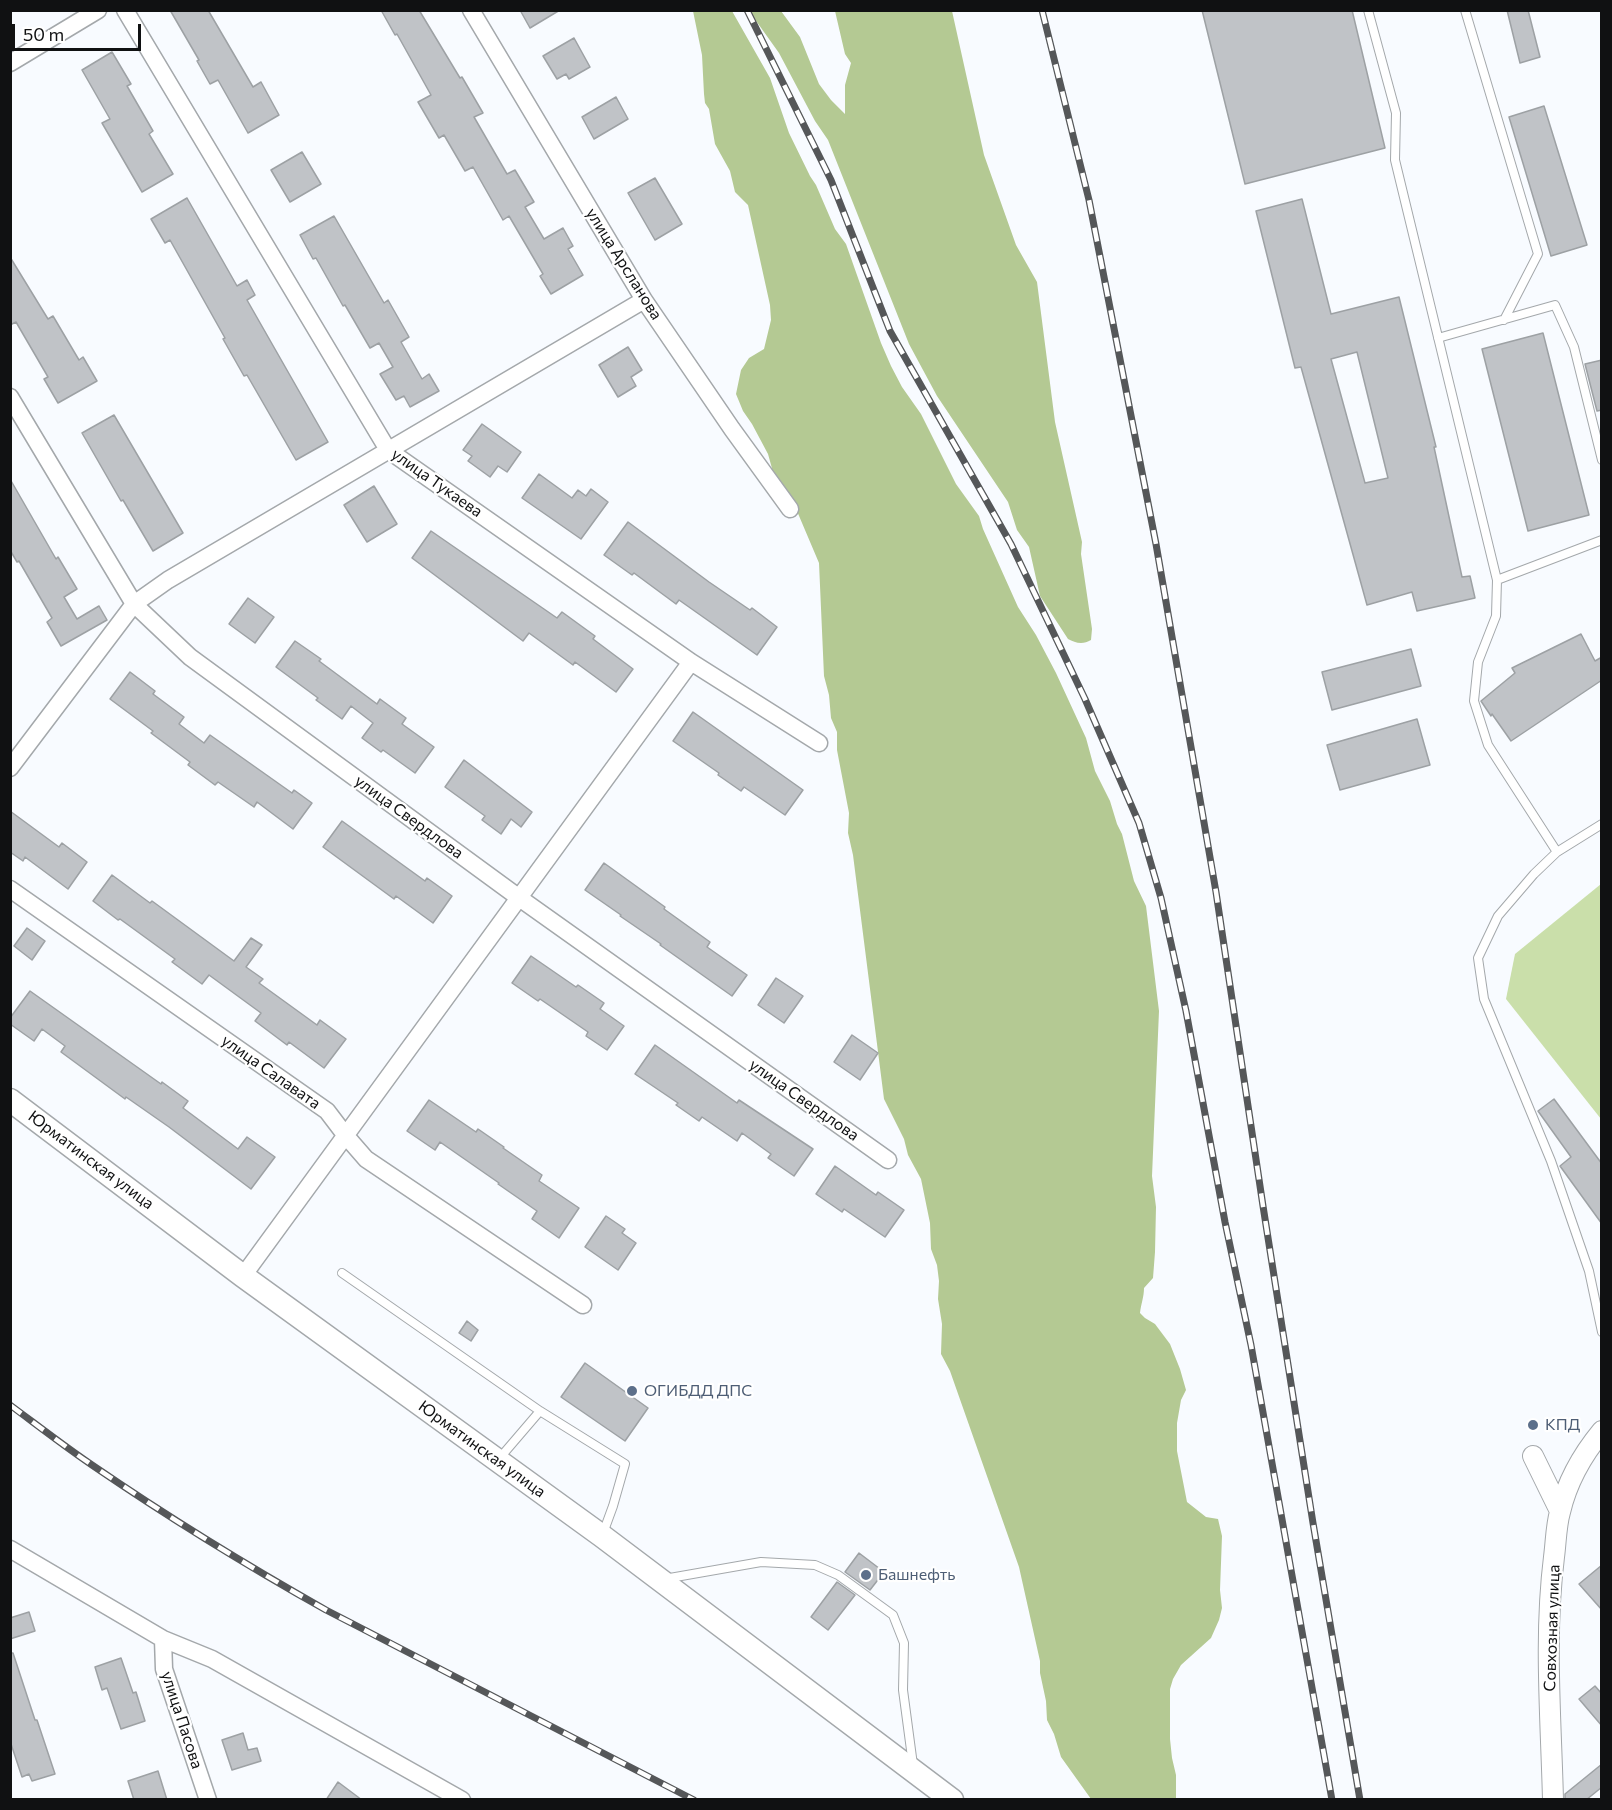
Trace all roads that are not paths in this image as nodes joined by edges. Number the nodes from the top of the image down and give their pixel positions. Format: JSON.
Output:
{"nodes":[{"id":1,"x":98,"y":10,"type":"edge"},
{"id":2,"x":125,"y":10,"type":"edge"},
{"id":3,"x":471,"y":10,"type":"edge"},
{"id":4,"x":1368,"y":10,"type":"edge"},
{"id":5,"x":1465,"y":10,"type":"edge"},
{"id":6,"x":10,"y":63,"type":"edge"},
{"id":7,"x":644,"y":300,"type":"junction"},
{"id":8,"x":1504,"y":320,"type":"junction"},
{"id":9,"x":1438,"y":338,"type":"junction"},
{"id":10,"x":10,"y":397,"type":"edge"},
{"id":11,"x":388,"y":450,"type":"junction"},
{"id":12,"x":1602,"y":460,"type":"edge"},
{"id":13,"x":790,"y":509,"type":"dead end"},
{"id":14,"x":1602,"y":540,"type":"edge"},
{"id":15,"x":1497,"y":580,"type":"junction"},
{"id":16,"x":134,"y":604,"type":"junction"},
{"id":17,"x":691,"y":662,"type":"junction"},
{"id":18,"x":819,"y":743,"type":"dead end"},
{"id":19,"x":10,"y":768,"type":"edge"},
{"id":20,"x":1602,"y":824,"type":"edge"},
{"id":21,"x":1557,"y":852,"type":"junction"},
{"id":22,"x":10,"y":889,"type":"edge"},
{"id":23,"x":518,"y":897,"type":"junction"},
{"id":24,"x":10,"y":1100,"type":"edge"},
{"id":25,"x":346,"y":1136,"type":"junction"},
{"id":26,"x":888,"y":1160,"type":"dead end"},
{"id":27,"x":342,"y":1274,"type":"dead end"},
{"id":28,"x":243,"y":1276,"type":"junction"},
{"id":29,"x":583,"y":1305,"type":"dead end"},
{"id":30,"x":1602,"y":1332,"type":"edge"},
{"id":31,"x":540,"y":1412,"type":"junction"},
{"id":32,"x":1602,"y":1431,"type":"edge"},
{"id":33,"x":1533,"y":1456,"type":"dead end"},
{"id":34,"x":498,"y":1460,"type":"junction"},
{"id":35,"x":1560,"y":1511,"type":"junction"},
{"id":36,"x":602,"y":1536,"type":"junction"},
{"id":37,"x":10,"y":1549,"type":"edge"},
{"id":38,"x":661,"y":1580,"type":"junction"},
{"id":39,"x":164,"y":1639,"type":"junction"},
{"id":40,"x":915,"y":1773,"type":"junction"},
{"id":41,"x":431,"y":1782,"type":"junction"},
{"id":42,"x":208,"y":1800,"type":"edge"},
{"id":43,"x":431,"y":1800,"type":"edge"},
{"id":44,"x":462,"y":1800,"type":"edge"},
{"id":45,"x":952,"y":1800,"type":"edge"},
{"id":46,"x":1553,"y":1800,"type":"edge"}],
"edges":[{"from":1,"to":6,"type":"street"},
{"from":2,"to":11,"type":"street","name":"улица Тукаева"},
{"from":3,"to":7,"type":"street","name":"улица Арсланова"},
{"from":4,"to":9,"type":"lane"},
{"from":5,"to":8,"type":"lane"},
{"from":7,"to":11,"type":"street"},
{"from":7,"to":13,"type":"street","name":"улица Арсланова"},
{"from":8,"to":9,"type":"lane"},
{"from":8,"to":12,"type":"lane"},
{"from":9,"to":15,"type":"lane"},
{"from":10,"to":16,"type":"street","name":"улица Свердлова"},
{"from":11,"to":16,"type":"street"},
{"from":11,"to":17,"type":"street","name":"улица Тукаева"},
{"from":14,"to":15,"type":"lane"},
{"from":15,"to":21,"type":"lane"},
{"from":16,"to":19,"type":"street"},
{"from":16,"to":23,"type":"street","name":"улица Свердлова"},
{"from":17,"to":18,"type":"street","name":"улица Тукаева"},
{"from":17,"to":23,"type":"street"},
{"from":20,"to":21,"type":"lane"},
{"from":21,"to":30,"type":"lane"},
{"from":22,"to":25,"type":"street","name":"улица Салавата"},
{"from":23,"to":25,"type":"street"},
{"from":23,"to":26,"type":"street","name":"улица Свердлова"},
{"from":24,"to":28,"type":"main road","name":"Юрматинская улица"},
{"from":25,"to":28,"type":"street"},
{"from":25,"to":29,"type":"street","name":"улица Салавата"},
{"from":27,"to":31,"type":"lane"},
{"from":28,"to":34,"type":"main road","name":"Юрматинская улица"},
{"from":31,"to":34,"type":"lane"},
{"from":31,"to":36,"type":"lane"},
{"from":32,"to":35,"type":"street","name":"Совхозная улица"},
{"from":33,"to":35,"type":"street"},
{"from":34,"to":36,"type":"main road","name":"Юрматинская улица"},
{"from":35,"to":46,"type":"street","name":"Совхозная улица"},
{"from":36,"to":38,"type":"main road","name":"Юрматинская улица"},
{"from":37,"to":39,"type":"street"},
{"from":38,"to":40,"type":"main road","name":"Юрматинская улица"},
{"from":38,"to":40,"type":"lane"},
{"from":39,"to":41,"type":"street"},
{"from":39,"to":42,"type":"street","name":"улица Пасова"},
{"from":40,"to":45,"type":"main road","name":"Юрматинская улица"},
{"from":41,"to":43,"type":"street"},
{"from":41,"to":44,"type":"street"}]}
